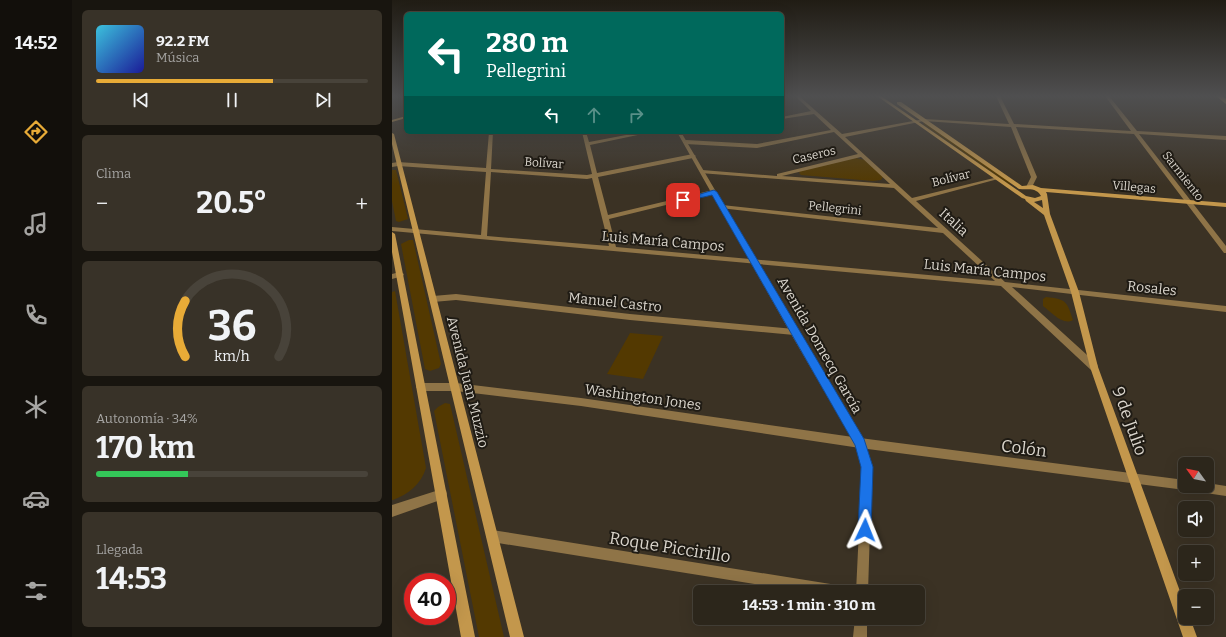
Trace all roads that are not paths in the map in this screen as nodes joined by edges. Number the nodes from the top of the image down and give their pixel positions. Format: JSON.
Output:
{"nodes":[{"id":1,"x":829,"y":126,"type":"edge"},
{"id":2,"x":892,"y":126,"type":"edge"},
{"id":3,"x":922,"y":126,"type":"edge"},
{"id":4,"x":932,"y":126,"type":"edge"},
{"id":5,"x":1009,"y":126,"type":"edge"},
{"id":6,"x":1013,"y":126,"type":"junction"},
{"id":7,"x":1130,"y":126,"type":"edge"},
{"id":8,"x":834,"y":131,"type":"junction"},
{"id":9,"x":1136,"y":133,"type":"junction"},
{"id":10,"x":392,"y":134,"type":"edge"},
{"id":11,"x":491,"y":134,"type":"edge"},
{"id":12,"x":584,"y":134,"type":"edge"},
{"id":13,"x":640,"y":134,"type":"edge"},
{"id":14,"x":680,"y":134,"type":"edge"},
{"id":15,"x":841,"y":136,"type":"junction"},
{"id":16,"x":1226,"y":138,"type":"edge"},
{"id":17,"x":686,"y":142,"type":"junction"},
{"id":18,"x":587,"y":144,"type":"junction"},
{"id":19,"x":862,"y":155,"type":"junction"},
{"id":20,"x":693,"y":156,"type":"junction"},
{"id":21,"x":395,"y":164,"type":"edge"},
{"id":22,"x":489,"y":170,"type":"junction"},
{"id":23,"x":702,"y":172,"type":"junction"},
{"id":24,"x":595,"y":176,"type":"junction"},
{"id":25,"x":771,"y":176,"type":"junction"},
{"id":26,"x":996,"y":178,"type":"junction"},
{"id":27,"x":896,"y":186,"type":"junction"},
{"id":28,"x":1028,"y":186,"type":"junction"},
{"id":29,"x":1021,"y":188,"type":"junction"},
{"id":30,"x":1040,"y":190,"type":"junction"},
{"id":31,"x":714,"y":192,"type":"junction"},
{"id":32,"x":1022,"y":196,"type":"junction"},
{"id":33,"x":1044,"y":196,"type":"junction"},
{"id":34,"x":911,"y":200,"type":"junction"},
{"id":35,"x":1190,"y":203,"type":"junction"},
{"id":36,"x":1226,"y":206,"type":"edge"},
{"id":37,"x":722,"y":207,"type":"junction"},
{"id":38,"x":1047,"y":214,"type":"junction"},
{"id":39,"x":605,"y":218,"type":"junction"},
{"id":40,"x":392,"y":229,"type":"edge"},
{"id":41,"x":417,"y":231,"type":"junction"},
{"id":42,"x":945,"y":231,"type":"junction"},
{"id":43,"x":392,"y":234,"type":"edge"},
{"id":44,"x":484,"y":237,"type":"junction"},
{"id":45,"x":613,"y":249,"type":"junction"},
{"id":46,"x":1226,"y":251,"type":"edge"},
{"id":47,"x":754,"y":262,"type":"junction"},
{"id":48,"x":396,"y":276,"type":"edge"},
{"id":49,"x":1004,"y":284,"type":"junction"},
{"id":50,"x":1074,"y":292,"type":"junction"},
{"id":51,"x":433,"y":299,"type":"junction"},
{"id":52,"x":1226,"y":309,"type":"edge"},
{"id":53,"x":794,"y":332,"type":"junction"},
{"id":54,"x":1094,"y":367,"type":"junction"},
{"id":55,"x":421,"y":387,"type":"junction"},
{"id":56,"x":456,"y":387,"type":"junction"},
{"id":57,"x":860,"y":443,"type":"junction"},
{"id":58,"x":1134,"y":478,"type":"junction"},
{"id":59,"x":1178,"y":484,"type":"edge"},
{"id":60,"x":1214,"y":489,"type":"edge"},
{"id":61,"x":1226,"y":491,"type":"edge"},
{"id":62,"x":442,"y":494,"type":"junction"},
{"id":63,"x":392,"y":511,"type":"edge"},
{"id":64,"x":492,"y":536,"type":"junction"},
{"id":65,"x":799,"y":585,"type":"edge"},
{"id":66,"x":862,"y":585,"type":"edge"},
{"id":67,"x":861,"y":625,"type":"edge"},
{"id":68,"x":468,"y":637,"type":"edge"},
{"id":69,"x":517,"y":637,"type":"edge"},
{"id":70,"x":860,"y":637,"type":"edge"},
{"id":71,"x":1190,"y":637,"type":"edge"}],
"edges":[{"from":1,"to":8,"type":"street","name":"Italia"},
{"from":2,"to":15,"type":"street"},
{"from":3,"to":26,"type":"main road"},
{"from":4,"to":29,"type":"main road"},
{"from":5,"to":6,"type":"street"},
{"from":6,"to":9,"type":"street"},
{"from":6,"to":28,"type":"street"},
{"from":7,"to":9,"type":"street","name":"Sarmiento"},
{"from":8,"to":15,"type":"street","name":"Italia"},
{"from":8,"to":17,"type":"street"},
{"from":9,"to":16,"type":"street"},
{"from":9,"to":35,"type":"street","name":"Sarmiento"},
{"from":10,"to":21,"type":"main road","name":"Avenida Juan Muzzio"},
{"from":11,"to":22,"type":"street"},
{"from":12,"to":18,"type":"street"},
{"from":13,"to":18,"type":"street"},
{"from":14,"to":17,"type":"street","name":"Avenida Domecq García"},
{"from":15,"to":19,"type":"street","name":"Italia"},
{"from":17,"to":20,"type":"street","name":"Avenida Domecq García"},
{"from":18,"to":24,"type":"street"},
{"from":19,"to":25,"type":"street","name":"Caseros"},
{"from":19,"to":27,"type":"street","name":"Italia"},
{"from":20,"to":23,"type":"street","name":"Avenida Domecq García"},
{"from":20,"to":24,"type":"street","name":"Bolívar"},
{"from":21,"to":22,"type":"street","name":"Bolívar"},
{"from":21,"to":41,"type":"main road","name":"Avenida Juan Muzzio"},
{"from":22,"to":24,"type":"street","name":"Bolívar"},
{"from":22,"to":44,"type":"street"},
{"from":23,"to":25,"type":"street"},
{"from":23,"to":31,"type":"street","name":"Avenida Domecq García"},
{"from":24,"to":39,"type":"street"},
{"from":25,"to":27,"type":"street"},
{"from":26,"to":32,"type":"main road"},
{"from":26,"to":34,"type":"street","name":"Bolívar"},
{"from":27,"to":34,"type":"street","name":"Italia"},
{"from":28,"to":29,"type":"main road"},
{"from":28,"to":30,"type":"main road","name":"Villegas"},
{"from":29,"to":32,"type":"main road"},
{"from":30,"to":33,"type":"main road"},
{"from":30,"to":35,"type":"main road","name":"Villegas"},
{"from":31,"to":37,"type":"street","name":"Avenida Domecq García"},
{"from":31,"to":39,"type":"street"},
{"from":32,"to":33,"type":"main road"},
{"from":32,"to":38,"type":"main road"},
{"from":33,"to":38,"type":"main road","name":"9 de Julio"},
{"from":34,"to":42,"type":"street","name":"Italia"},
{"from":35,"to":36,"type":"main road","name":"Villegas"},
{"from":35,"to":46,"type":"street","name":"Sarmiento"},
{"from":37,"to":42,"type":"street","name":"Pellegrini"},
{"from":37,"to":47,"type":"street","name":"Avenida Domecq García"},
{"from":38,"to":50,"type":"main road","name":"9 de Julio"},
{"from":39,"to":45,"type":"street"},
{"from":40,"to":41,"type":"street","name":"Luis María Campos"},
{"from":41,"to":44,"type":"street","name":"Luis María Campos"},
{"from":41,"to":51,"type":"main road","name":"Avenida Juan Muzzio"},
{"from":42,"to":49,"type":"street","name":"Italia"},
{"from":43,"to":48,"type":"main road"},
{"from":44,"to":45,"type":"street","name":"Luis María Campos"},
{"from":45,"to":47,"type":"street","name":"Luis María Campos"},
{"from":47,"to":49,"type":"street","name":"Luis María Campos"},
{"from":47,"to":53,"type":"street","name":"Avenida Domecq García"},
{"from":48,"to":55,"type":"main road"},
{"from":49,"to":50,"type":"street","name":"Luis María Campos"},
{"from":49,"to":54,"type":"street","name":"Italia"},
{"from":50,"to":52,"type":"street","name":"Rosales"},
{"from":50,"to":54,"type":"main road","name":"9 de Julio"},
{"from":51,"to":53,"type":"street","name":"Manuel Castro"},
{"from":51,"to":56,"type":"main road","name":"Avenida Juan Muzzio"},
{"from":53,"to":57,"type":"street","name":"Avenida Domecq García"},
{"from":54,"to":58,"type":"main road","name":"9 de Julio"},
{"from":55,"to":56,"type":"street","name":"Washington Jones"},
{"from":55,"to":62,"type":"main road"},
{"from":56,"to":57,"type":"street","name":"Washington Jones"},
{"from":56,"to":64,"type":"main road","name":"Avenida Juan Muzzio"},
{"from":57,"to":58,"type":"street","name":"Colón"},
{"from":57,"to":66,"type":"street","name":"Avenida Domecq García"},
{"from":58,"to":59,"type":"street","name":"Colón"},
{"from":58,"to":71,"type":"main road","name":"9 de Julio"},
{"from":60,"to":61,"type":"street"},
{"from":62,"to":63,"type":"street"},
{"from":62,"to":68,"type":"main road"},
{"from":64,"to":65,"type":"street","name":"Roque Piccirillo"},
{"from":64,"to":69,"type":"main road","name":"Avenida Juan Muzzio"},
{"from":67,"to":70,"type":"street"}]}
